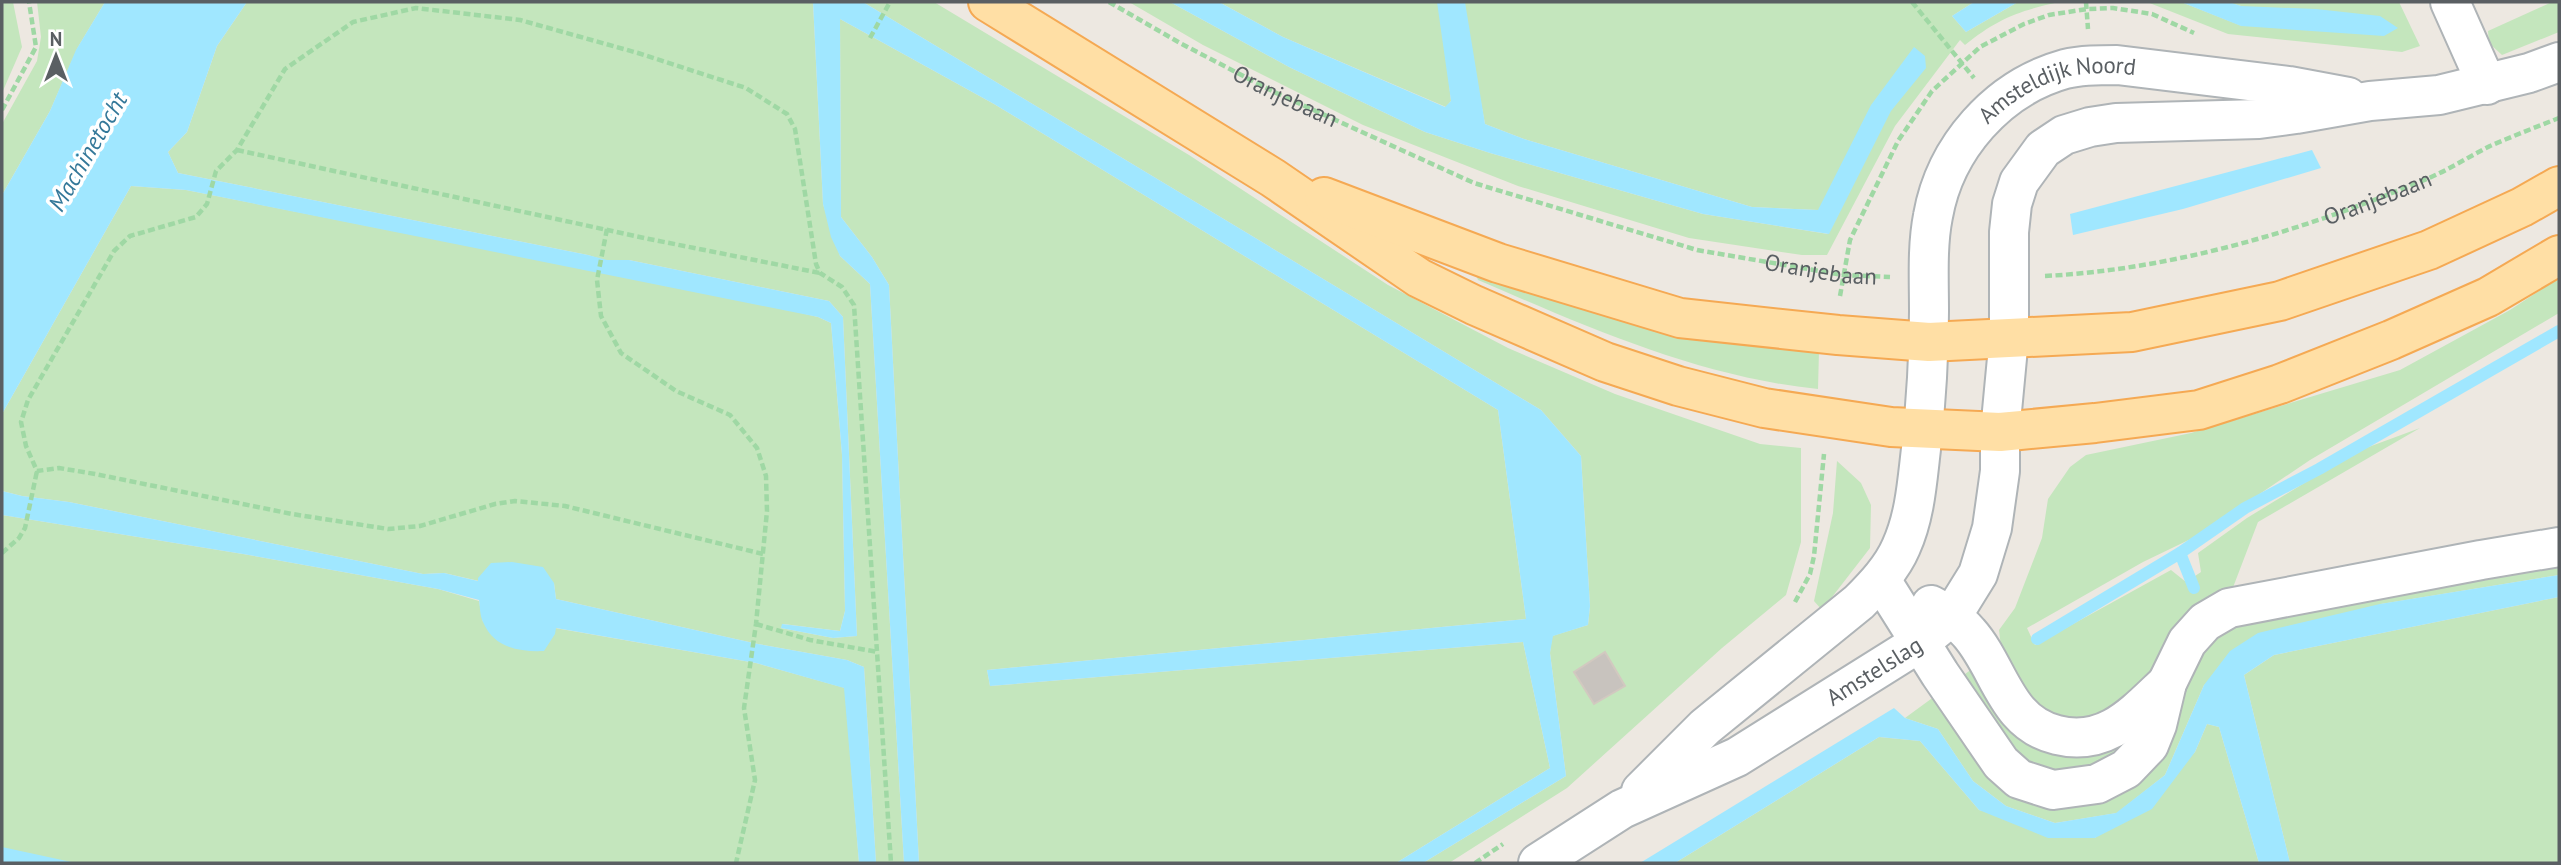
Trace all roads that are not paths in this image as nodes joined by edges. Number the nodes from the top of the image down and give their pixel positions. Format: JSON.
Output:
{"nodes":[{"id":1,"x":988,"y":2,"type":"edge"},
{"id":2,"x":2450,"y":2,"type":"edge"},
{"id":3,"x":2559,"y":62,"type":"edge"},
{"id":4,"x":2487,"y":85,"type":"junction"},
{"id":5,"x":2370,"y":101,"type":"junction"},
{"id":6,"x":1273,"y":178,"type":"junction"},
{"id":7,"x":2559,"y":186,"type":"edge"},
{"id":8,"x":2559,"y":255,"type":"edge"},
{"id":9,"x":2009,"y":337,"type":"junction"},
{"id":10,"x":1929,"y":342,"type":"junction"},
{"id":11,"x":1923,"y":428,"type":"junction"},
{"id":12,"x":2000,"y":432,"type":"junction"},
{"id":13,"x":2559,"y":547,"type":"edge"},
{"id":14,"x":1881,"y":580,"type":"junction"},
{"id":15,"x":1952,"y":616,"type":"junction"},
{"id":16,"x":1919,"y":643,"type":"junction"},
{"id":17,"x":2167,"y":683,"type":"junction"},
{"id":18,"x":1622,"y":809,"type":"junction"},
{"id":19,"x":1538,"y":863,"type":"edge"}],
"edges":[{"from":1,"to":6,"type":"main road"},
{"from":2,"to":4,"type":"street"},
{"from":3,"to":4,"type":"street","name":"Amsteldijk Noord"},
{"from":4,"to":5,"type":"street","name":"Amsteldijk Noord"},
{"from":5,"to":9,"type":"street","name":"Amsteldijk Noord"},
{"from":5,"to":10,"type":"street","name":"Amsteldijk Noord"},
{"from":6,"to":10,"type":"main road"},
{"from":6,"to":11,"type":"main road"},
{"from":7,"to":9,"type":"main road"},
{"from":8,"to":12,"type":"main road"},
{"from":9,"to":10,"type":"main road"},
{"from":9,"to":12,"type":"street","name":"Amsteldijk Noord"},
{"from":10,"to":11,"type":"street","name":"Amsteldijk Noord"},
{"from":11,"to":12,"type":"main road"},
{"from":11,"to":14,"type":"street","name":"Amstelslag"},
{"from":12,"to":15,"type":"street","name":"Amstelslag"},
{"from":13,"to":17,"type":"street"},
{"from":14,"to":15,"type":"street"},
{"from":14,"to":16,"type":"street"},
{"from":14,"to":18,"type":"street","name":"Amstelslag"},
{"from":15,"to":16,"type":"street","name":"Amstelslag"},
{"from":15,"to":17,"type":"street"},
{"from":16,"to":17,"type":"street"},
{"from":16,"to":18,"type":"street","name":"Amstelslag"},
{"from":18,"to":19,"type":"street","name":"Amstelslag"}]}
